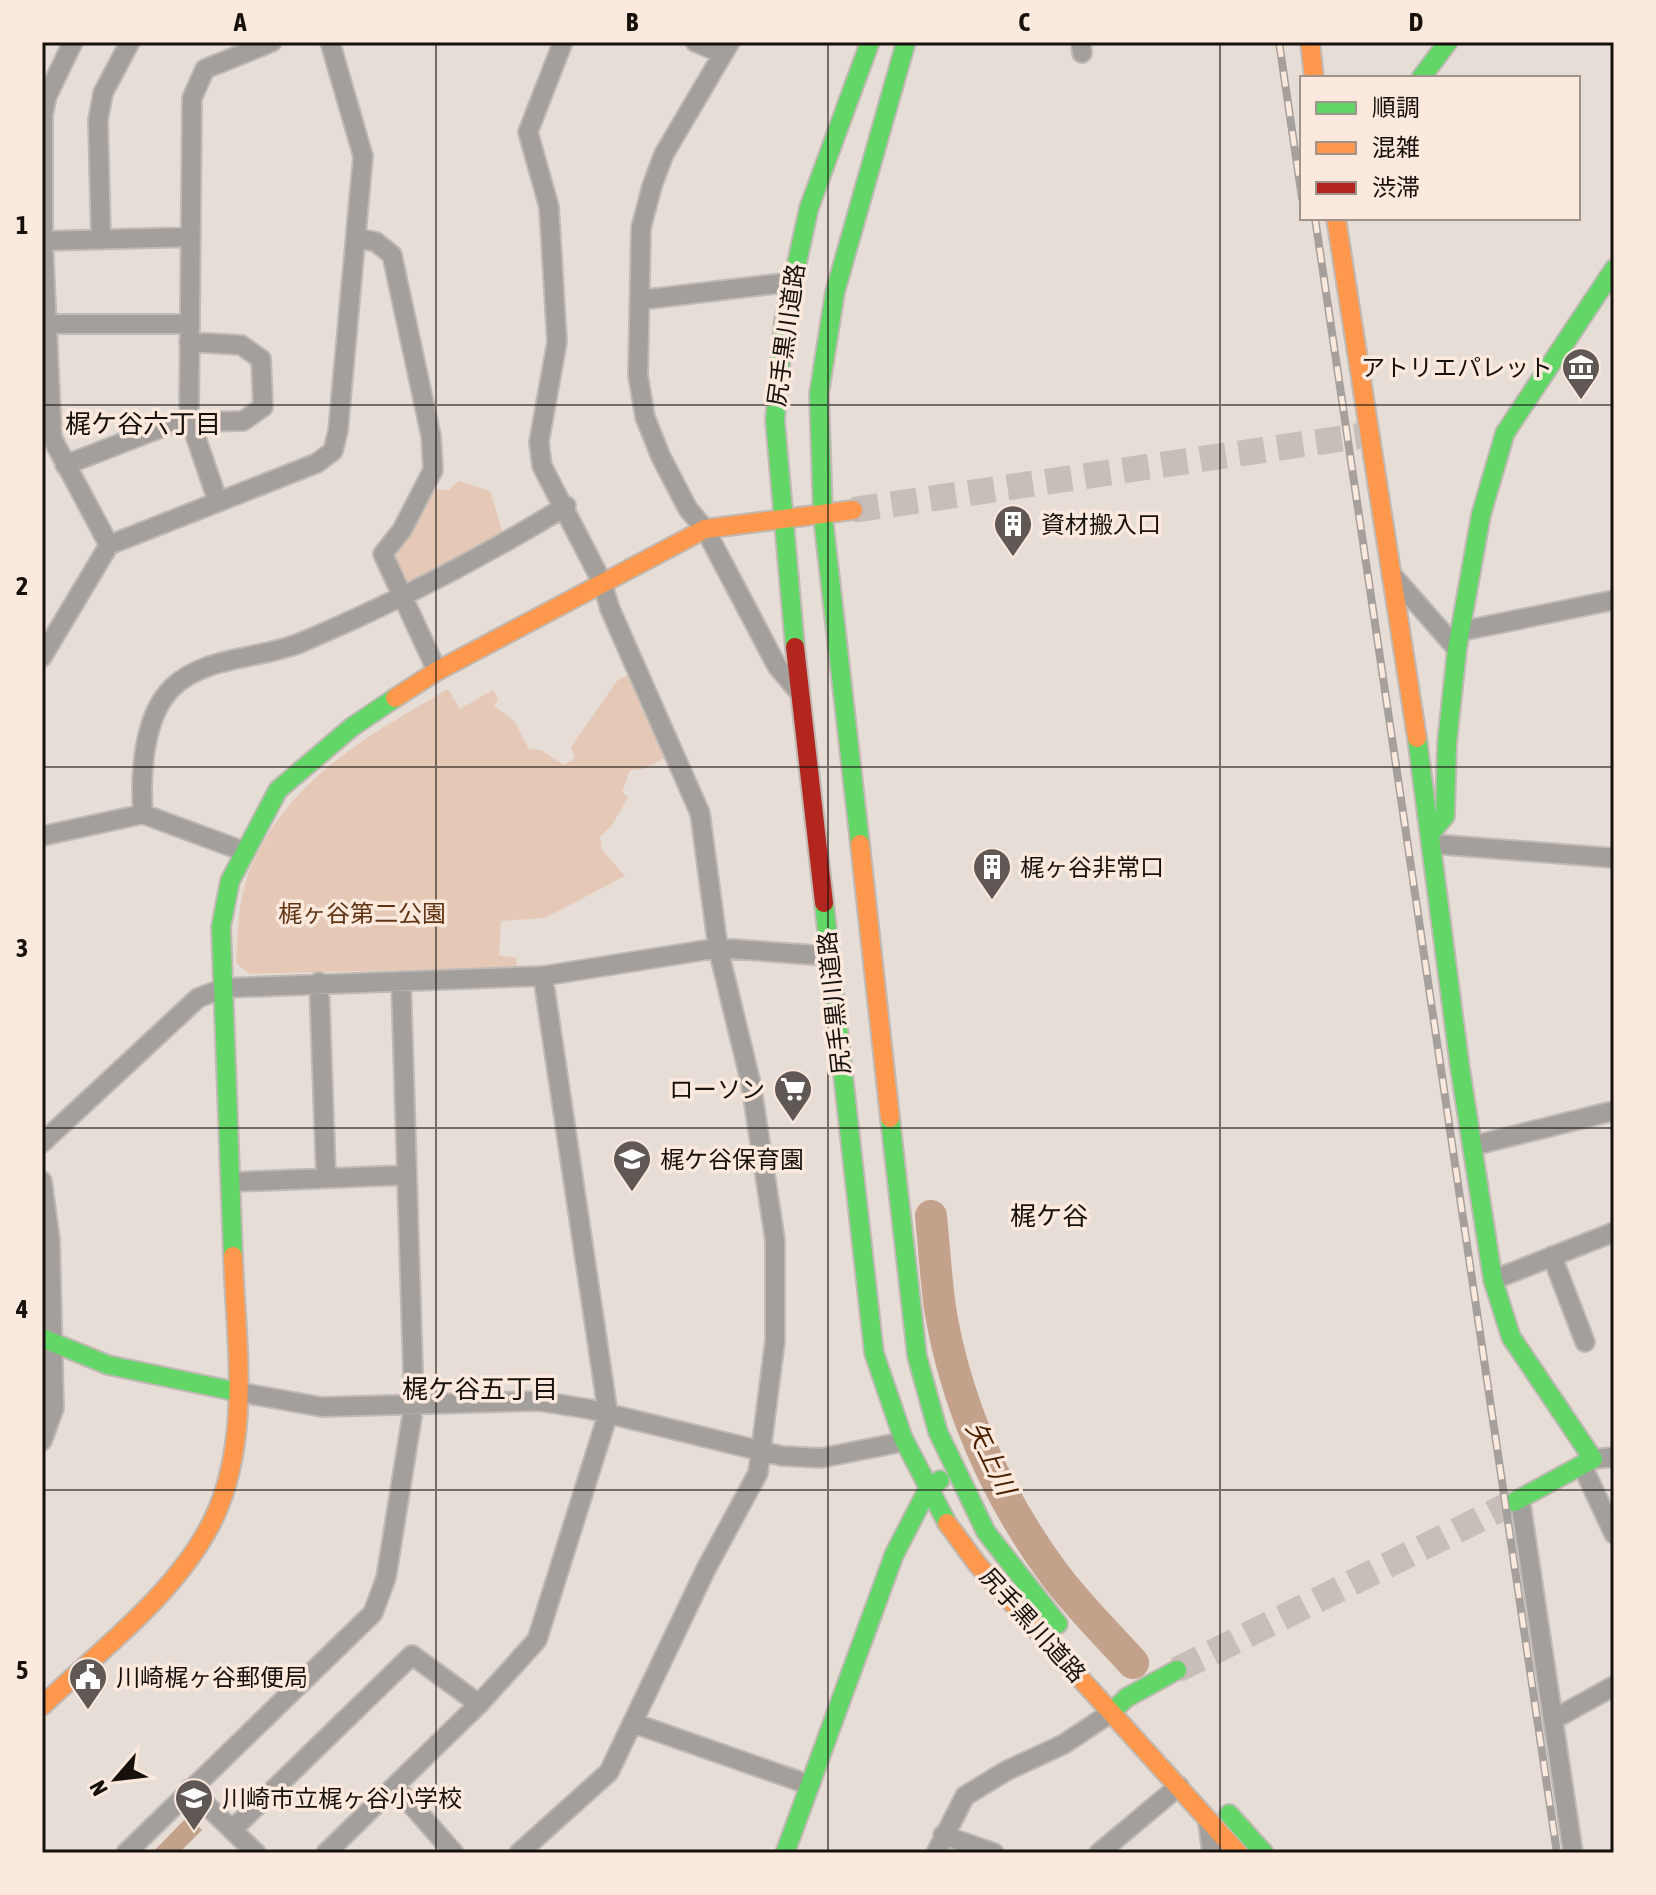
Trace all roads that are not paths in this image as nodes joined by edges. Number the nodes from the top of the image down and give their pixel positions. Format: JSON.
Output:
{"nodes":[{"id":1,"x":73,"y":42,"type":"edge"},
{"id":2,"x":130,"y":42,"type":"edge"},
{"id":3,"x":330,"y":42,"type":"edge"},
{"id":4,"x":563,"y":42,"type":"edge"},
{"id":5,"x":695,"y":42,"type":"edge"},
{"id":6,"x":870,"y":42,"type":"edge"},
{"id":7,"x":906,"y":42,"type":"edge"},
{"id":8,"x":1310,"y":42,"type":"edge"},
{"id":9,"x":1448,"y":42,"type":"edge"},
{"id":10,"x":265,"y":43,"type":"edge"},
{"id":11,"x":726,"y":48,"type":"edge"},
{"id":12,"x":1314,"y":75,"type":"edge"},
{"id":13,"x":1422,"y":76,"type":"edge"},
{"id":14,"x":1339,"y":221,"type":"edge"},
{"id":15,"x":190,"y":237,"type":"junction"},
{"id":16,"x":358,"y":238,"type":"junction"},
{"id":17,"x":101,"y":240,"type":"junction"},
{"id":18,"x":43,"y":241,"type":"edge"},
{"id":19,"x":1611,"y":281,"type":"edge"},
{"id":20,"x":791,"y":282,"type":"junction"},
{"id":21,"x":640,"y":300,"type":"junction"},
{"id":22,"x":47,"y":324,"type":"junction"},
{"id":23,"x":189,"y":333,"type":"junction"},
{"id":24,"x":190,"y":420,"type":"junction"},
{"id":25,"x":65,"y":465,"type":"junction"},
{"id":26,"x":218,"y":502,"type":"junction"},
{"id":27,"x":566,"y":506,"type":"junction"},
{"id":28,"x":853,"y":510,"type":"tunnel mouth"},
{"id":29,"x":823,"y":517,"type":"junction"},
{"id":30,"x":783,"y":521,"type":"junction"},
{"id":31,"x":705,"y":529,"type":"junction"},
{"id":32,"x":109,"y":545,"type":"junction"},
{"id":33,"x":1388,"y":571,"type":"junction"},
{"id":34,"x":602,"y":582,"type":"junction"},
{"id":35,"x":403,"y":597,"type":"junction"},
{"id":36,"x":1614,"y":600,"type":"edge"},
{"id":37,"x":1462,"y":631,"type":"junction"},
{"id":38,"x":1457,"y":649,"type":"junction"},
{"id":39,"x":42,"y":657,"type":"edge"},
{"id":40,"x":437,"y":671,"type":"junction"},
{"id":41,"x":801,"y":695,"type":"junction"},
{"id":42,"x":143,"y":814,"type":"junction"},
{"id":43,"x":42,"y":836,"type":"edge"},
{"id":44,"x":1431,"y":839,"type":"junction"},
{"id":45,"x":243,"y":851,"type":"junction"},
{"id":46,"x":1614,"y":858,"type":"edge"},
{"id":47,"x":718,"y":948,"type":"junction"},
{"id":48,"x":829,"y":956,"type":"junction"},
{"id":49,"x":543,"y":976,"type":"junction"},
{"id":50,"x":401,"y":981,"type":"junction"},
{"id":51,"x":319,"y":982,"type":"junction"},
{"id":52,"x":224,"y":988,"type":"junction"},
{"id":53,"x":1609,"y":1112,"type":"dead end"},
{"id":54,"x":42,"y":1143,"type":"edge"},
{"id":55,"x":1472,"y":1146,"type":"junction"},
{"id":56,"x":407,"y":1175,"type":"junction"},
{"id":57,"x":326,"y":1176,"type":"junction"},
{"id":58,"x":42,"y":1181,"type":"edge"},
{"id":59,"x":232,"y":1182,"type":"junction"},
{"id":60,"x":1614,"y":1232,"type":"edge"},
{"id":61,"x":1552,"y":1256,"type":"junction"},
{"id":62,"x":1493,"y":1280,"type":"junction"},
{"id":63,"x":48,"y":1341,"type":"edge"},
{"id":64,"x":1585,"y":1342,"type":"dead end"},
{"id":65,"x":238,"y":1392,"type":"junction"},
{"id":66,"x":414,"y":1404,"type":"junction"},
{"id":67,"x":608,"y":1414,"type":"junction"},
{"id":68,"x":42,"y":1441,"type":"edge"},
{"id":69,"x":902,"y":1442,"type":"junction"},
{"id":70,"x":763,"y":1452,"type":"junction"},
{"id":71,"x":1614,"y":1457,"type":"edge"},
{"id":72,"x":1588,"y":1462,"type":"junction"},
{"id":73,"x":951,"y":1470,"type":"junction"},
{"id":74,"x":926,"y":1493,"type":"junction"},
{"id":75,"x":1614,"y":1534,"type":"edge"},
{"id":76,"x":1070,"y":1637,"type":"dead end"},
{"id":77,"x":1177,"y":1670,"type":"tunnel mouth"},
{"id":78,"x":1111,"y":1682,"type":"dead end"},
{"id":79,"x":1614,"y":1686,"type":"edge"},
{"id":80,"x":1126,"y":1698,"type":"junction"},
{"id":81,"x":479,"y":1704,"type":"junction"},
{"id":82,"x":42,"y":1706,"type":"edge"},
{"id":83,"x":1112,"y":1712,"type":"junction"},
{"id":84,"x":1141,"y":1715,"type":"dead end"},
{"id":85,"x":1554,"y":1719,"type":"junction"},
{"id":86,"x":633,"y":1723,"type":"junction"},
{"id":87,"x":810,"y":1785,"type":"junction"},
{"id":88,"x":395,"y":1786,"type":"junction"},
{"id":89,"x":1179,"y":1786,"type":"junction"},
{"id":90,"x":190,"y":1789,"type":"junction"},
{"id":91,"x":1213,"y":1796,"type":"dead end"},
{"id":92,"x":1207,"y":1819,"type":"junction"},
{"id":93,"x":232,"y":1830,"type":"junction"},
{"id":94,"x":943,"y":1835,"type":"junction"},
{"id":95,"x":449,"y":1851,"type":"edge"},
{"id":96,"x":126,"y":1853,"type":"edge"},
{"id":97,"x":256,"y":1853,"type":"edge"},
{"id":98,"x":326,"y":1853,"type":"edge"},
{"id":99,"x":519,"y":1853,"type":"edge"},
{"id":100,"x":785,"y":1853,"type":"edge"},
{"id":101,"x":936,"y":1853,"type":"edge"},
{"id":102,"x":994,"y":1853,"type":"edge"},
{"id":103,"x":1099,"y":1853,"type":"edge"},
{"id":104,"x":1212,"y":1853,"type":"edge"},
{"id":105,"x":1238,"y":1853,"type":"edge"},
{"id":106,"x":1264,"y":1853,"type":"edge"},
{"id":107,"x":1573,"y":1853,"type":"edge"}],
"edges":[{"from":1,"to":18,"type":"street"},
{"from":2,"to":17,"type":"street"},
{"from":3,"to":16,"type":"street"},
{"from":4,"to":27,"type":"street"},
{"from":5,"to":11,"type":"street"},
{"from":6,"to":20,"type":"street","name":"尻手黒川道路"},
{"from":7,"to":29,"type":"street","name":"尻手黒川道路"},
{"from":8,"to":12,"type":"street"},
{"from":9,"to":13,"type":"street"},
{"from":10,"to":15,"type":"street"},
{"from":11,"to":21,"type":"street"},
{"from":14,"to":33,"type":"street"},
{"from":15,"to":17,"type":"street"},
{"from":15,"to":23,"type":"street"},
{"from":16,"to":26,"type":"street"},
{"from":16,"to":35,"type":"street"},
{"from":17,"to":18,"type":"street"},
{"from":18,"to":22,"type":"street"},
{"from":19,"to":37,"type":"street"},
{"from":20,"to":21,"type":"street"},
{"from":20,"to":30,"type":"street","name":"尻手黒川道路"},
{"from":21,"to":31,"type":"street"},
{"from":22,"to":23,"type":"street"},
{"from":22,"to":25,"type":"street"},
{"from":23,"to":24,"type":"street"},
{"from":23,"to":24,"type":"street"},
{"from":24,"to":25,"type":"street"},
{"from":24,"to":26,"type":"street"},
{"from":25,"to":32,"type":"street"},
{"from":26,"to":32,"type":"street"},
{"from":27,"to":34,"type":"street"},
{"from":27,"to":35,"type":"street"},
{"from":28,"to":29,"type":"street"},
{"from":29,"to":30,"type":"street"},
{"from":29,"to":73,"type":"street","name":"尻手黒川道路"},
{"from":30,"to":31,"type":"street"},
{"from":30,"to":41,"type":"street","name":"尻手黒川道路"},
{"from":31,"to":34,"type":"street"},
{"from":31,"to":41,"type":"street"},
{"from":32,"to":39,"type":"street"},
{"from":33,"to":38,"type":"street"},
{"from":33,"to":44,"type":"street"},
{"from":34,"to":40,"type":"street"},
{"from":34,"to":47,"type":"street"},
{"from":35,"to":40,"type":"street"},
{"from":35,"to":42,"type":"street"},
{"from":36,"to":37,"type":"street"},
{"from":37,"to":38,"type":"street"},
{"from":38,"to":44,"type":"street"},
{"from":40,"to":45,"type":"street"},
{"from":41,"to":48,"type":"street","name":"尻手黒川道路"},
{"from":42,"to":43,"type":"street"},
{"from":42,"to":45,"type":"street"},
{"from":44,"to":46,"type":"street"},
{"from":44,"to":55,"type":"street"},
{"from":45,"to":52,"type":"street"},
{"from":47,"to":48,"type":"street"},
{"from":47,"to":49,"type":"street"},
{"from":47,"to":70,"type":"street"},
{"from":48,"to":69,"type":"street","name":"尻手黒川道路"},
{"from":49,"to":50,"type":"street"},
{"from":49,"to":67,"type":"street"},
{"from":50,"to":51,"type":"street"},
{"from":50,"to":56,"type":"street"},
{"from":51,"to":52,"type":"street"},
{"from":51,"to":57,"type":"street"},
{"from":52,"to":54,"type":"street"},
{"from":52,"to":59,"type":"street"},
{"from":53,"to":55,"type":"street"},
{"from":55,"to":62,"type":"street"},
{"from":56,"to":57,"type":"street"},
{"from":56,"to":66,"type":"street"},
{"from":57,"to":59,"type":"street"},
{"from":58,"to":63,"type":"street"},
{"from":59,"to":65,"type":"street"},
{"from":60,"to":61,"type":"street"},
{"from":61,"to":62,"type":"street"},
{"from":61,"to":64,"type":"street"},
{"from":62,"to":72,"type":"street"},
{"from":63,"to":65,"type":"street"},
{"from":63,"to":68,"type":"street"},
{"from":65,"to":66,"type":"street"},
{"from":65,"to":82,"type":"street"},
{"from":66,"to":67,"type":"street"},
{"from":66,"to":90,"type":"street"},
{"from":67,"to":70,"type":"street"},
{"from":67,"to":81,"type":"street"},
{"from":69,"to":70,"type":"street"},
{"from":69,"to":74,"type":"street","name":"尻手黒川道路"},
{"from":70,"to":86,"type":"street"},
{"from":71,"to":72,"type":"street"},
{"from":72,"to":75,"type":"street"},
{"from":72,"to":85,"type":"street"},
{"from":73,"to":74,"type":"street"},
{"from":73,"to":76,"type":"street","name":"尻手黒川道路"},
{"from":74,"to":83,"type":"street","name":"尻手黒川道路"},
{"from":74,"to":87,"type":"street"},
{"from":77,"to":80,"type":"street"},
{"from":78,"to":80,"type":"street","name":"尻手黒川道路"},
{"from":79,"to":85,"type":"street"},
{"from":80,"to":83,"type":"street"},
{"from":80,"to":84,"type":"street","name":"尻手黒川道路"},
{"from":81,"to":88,"type":"street"},
{"from":81,"to":93,"type":"street"},
{"from":83,"to":89,"type":"street","name":"尻手黒川道路"},
{"from":83,"to":94,"type":"street"},
{"from":85,"to":107,"type":"street"},
{"from":86,"to":87,"type":"street"},
{"from":86,"to":99,"type":"street"},
{"from":87,"to":100,"type":"street"},
{"from":88,"to":95,"type":"street"},
{"from":88,"to":98,"type":"street"},
{"from":89,"to":92,"type":"street","name":"尻手黒川道路"},
{"from":89,"to":103,"type":"street"},
{"from":90,"to":93,"type":"street"},
{"from":90,"to":96,"type":"street"},
{"from":91,"to":106,"type":"street"},
{"from":92,"to":104,"type":"street"},
{"from":92,"to":105,"type":"street","name":"尻手黒川道路"},
{"from":93,"to":97,"type":"street"},
{"from":94,"to":101,"type":"street"},
{"from":94,"to":102,"type":"street"}]}
